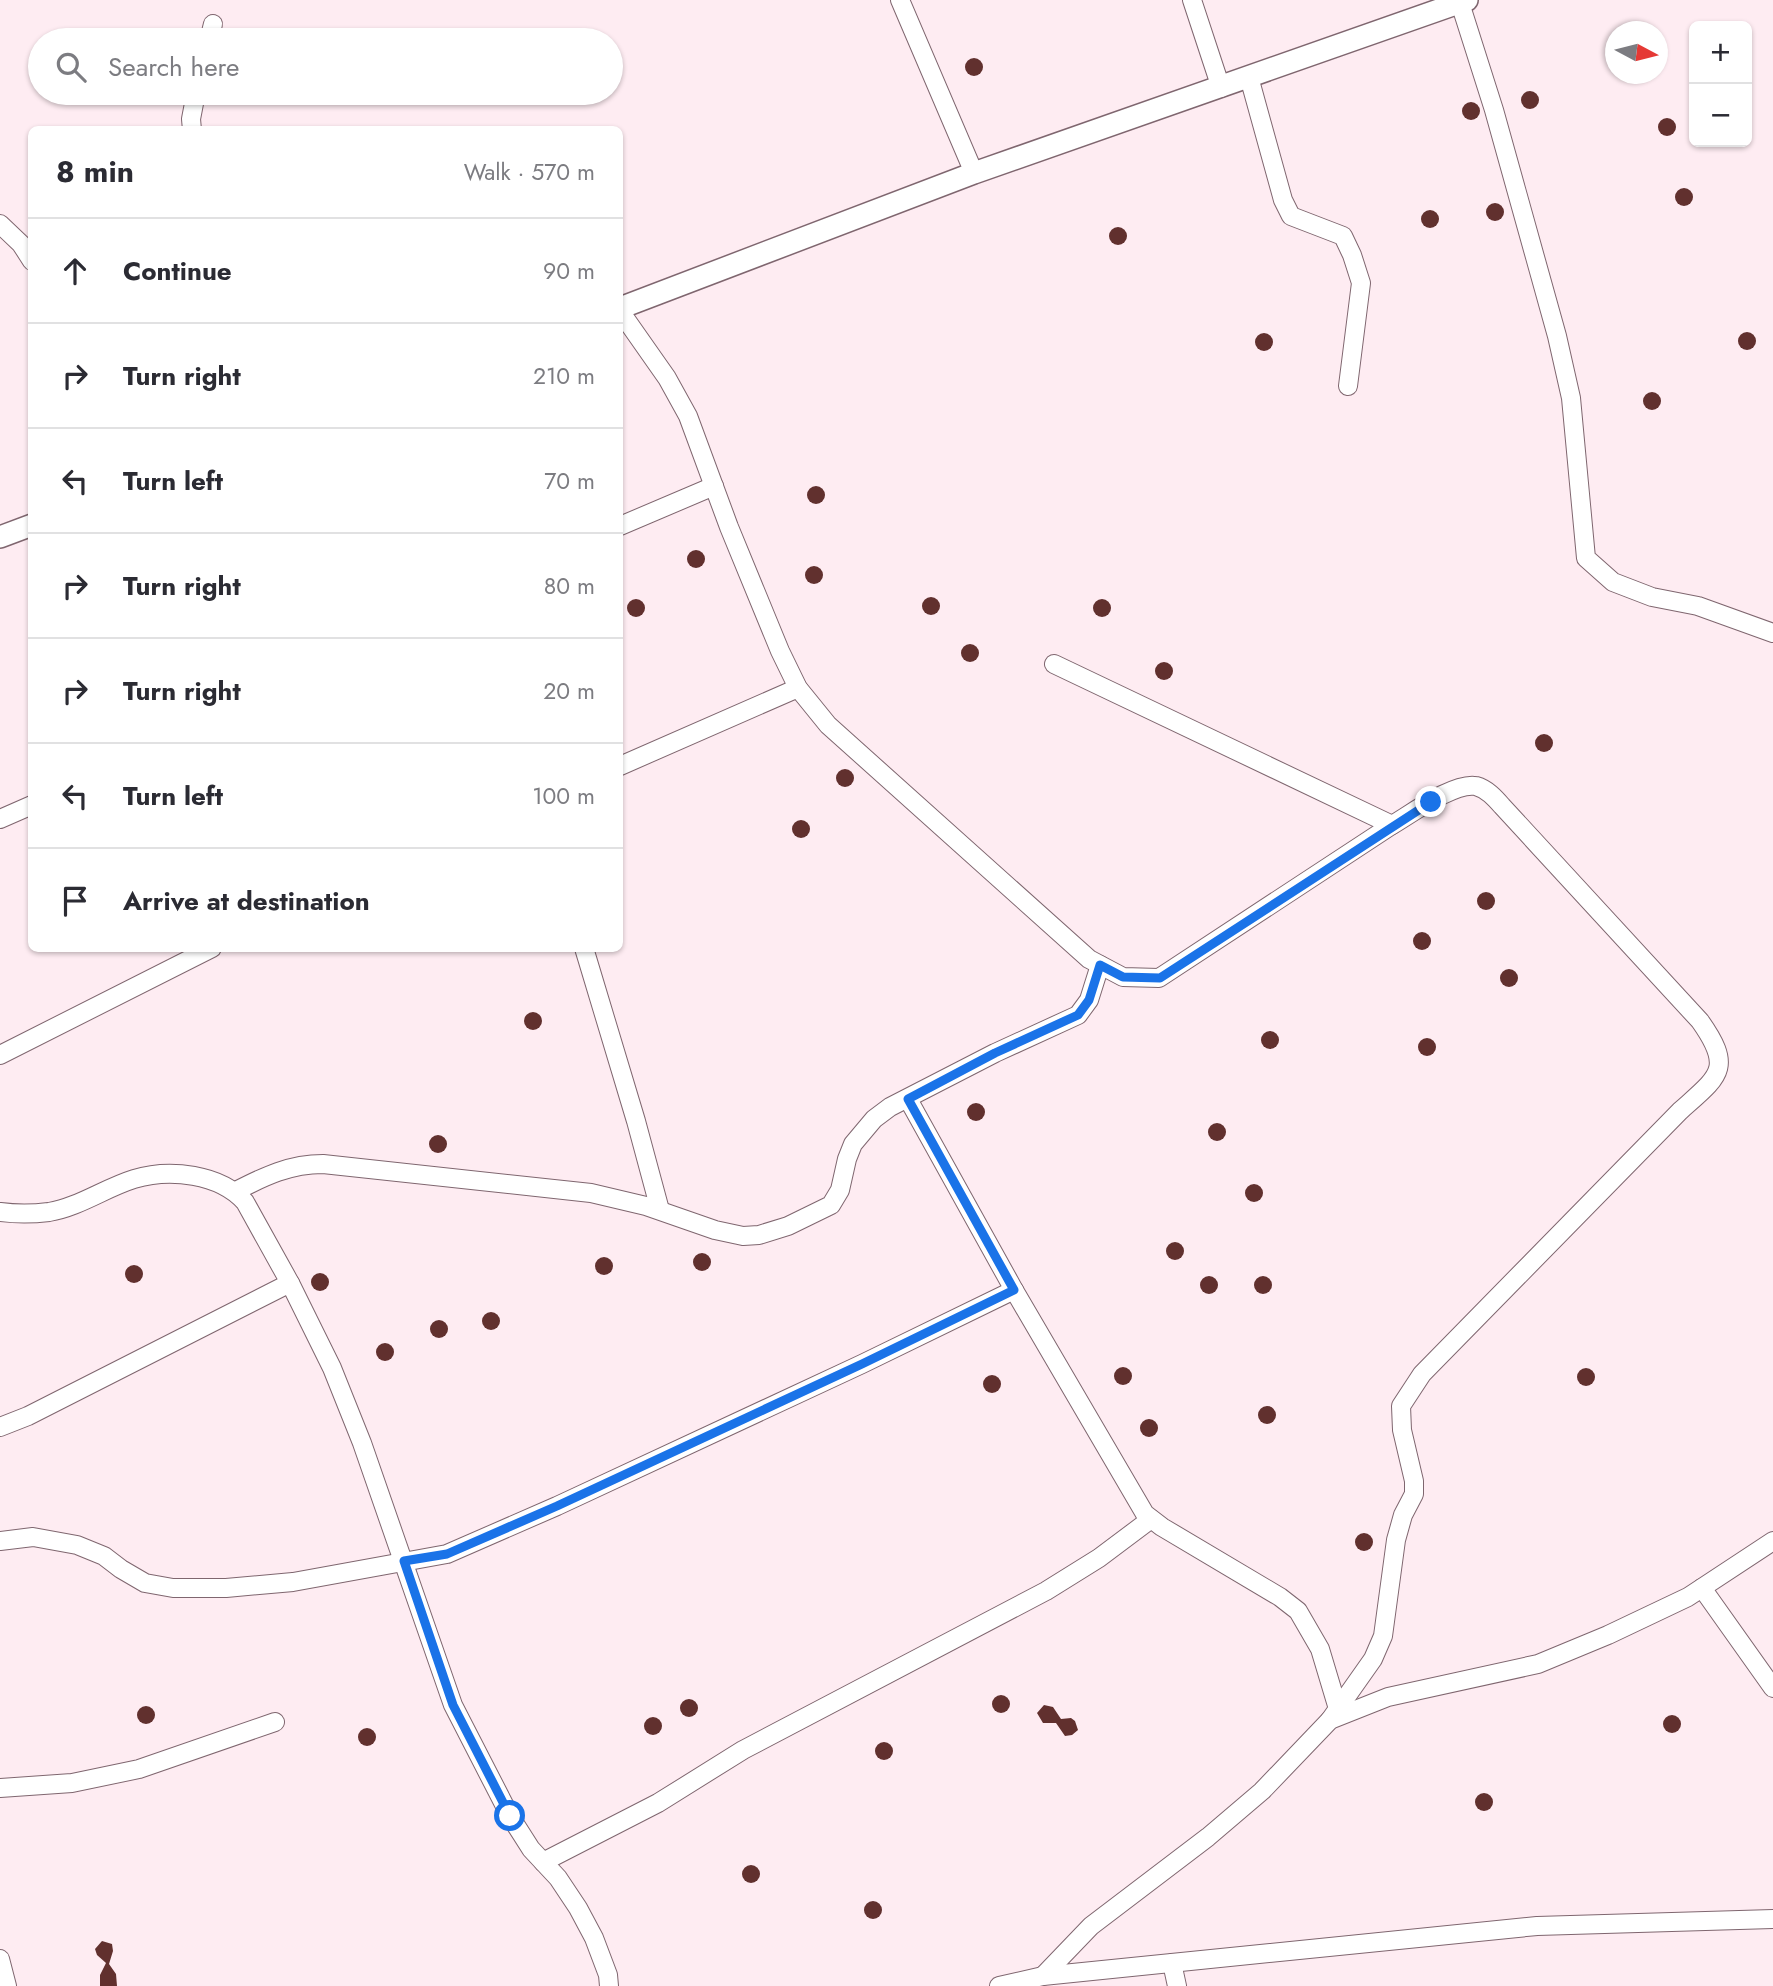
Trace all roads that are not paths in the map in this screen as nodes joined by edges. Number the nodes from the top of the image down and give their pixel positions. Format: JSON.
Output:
{"nodes":[{"id":1,"x":900,"y":0,"type":"edge"},
{"id":2,"x":1192,"y":0,"type":"edge"},
{"id":3,"x":1464,"y":1,"type":"edge"},
{"id":4,"x":1249,"y":77,"type":"junction"},
{"id":5,"x":1221,"y":88,"type":"junction"},
{"id":6,"x":194,"y":105,"type":"edge"},
{"id":7,"x":192,"y":126,"type":"edge"},
{"id":8,"x":974,"y":173,"type":"junction"},
{"id":9,"x":0,"y":224,"type":"edge"},
{"id":10,"x":28,"y":255,"type":"edge"},
{"id":11,"x":623,"y":309,"type":"edge"},
{"id":12,"x":623,"y":314,"type":"edge"},
{"id":13,"x":1348,"y":386,"type":"dead end"},
{"id":14,"x":714,"y":486,"type":"junction"},
{"id":15,"x":623,"y":525,"type":"edge"},
{"id":16,"x":28,"y":526,"type":"edge"},
{"id":17,"x":0,"y":537,"type":"edge"},
{"id":18,"x":1773,"y":633,"type":"edge"},
{"id":19,"x":1054,"y":664,"type":"dead end"},
{"id":20,"x":798,"y":688,"type":"junction"},
{"id":21,"x":623,"y":765,"type":"edge"},
{"id":22,"x":28,"y":807,"type":"edge"},
{"id":23,"x":0,"y":819,"type":"edge"},
{"id":24,"x":1392,"y":825,"type":"junction"},
{"id":25,"x":204,"y":952,"type":"edge"},
{"id":26,"x":585,"y":952,"type":"edge"},
{"id":27,"x":1100,"y":965,"type":"junction"},
{"id":28,"x":0,"y":1055,"type":"edge"},
{"id":29,"x":908,"y":1099,"type":"junction"},
{"id":30,"x":236,"y":1191,"type":"junction"},
{"id":31,"x":660,"y":1210,"type":"junction"},
{"id":32,"x":0,"y":1212,"type":"edge"},
{"id":33,"x":290,"y":1283,"type":"junction"},
{"id":34,"x":1014,"y":1290,"type":"junction"},
{"id":35,"x":0,"y":1427,"type":"edge"},
{"id":36,"x":1151,"y":1519,"type":"junction"},
{"id":37,"x":0,"y":1541,"type":"edge"},
{"id":38,"x":1773,"y":1541,"type":"edge"},
{"id":39,"x":404,"y":1561,"type":"junction"},
{"id":40,"x":1702,"y":1588,"type":"junction"},
{"id":41,"x":1773,"y":1688,"type":"edge"},
{"id":42,"x":1334,"y":1715,"type":"junction"},
{"id":43,"x":275,"y":1722,"type":"dead end"},
{"id":44,"x":0,"y":1787,"type":"edge"},
{"id":45,"x":543,"y":1862,"type":"junction"},
{"id":46,"x":1773,"y":1919,"type":"edge"},
{"id":47,"x":0,"y":1959,"type":"edge"},
{"id":48,"x":1172,"y":1963,"type":"junction"},
{"id":49,"x":1043,"y":1976,"type":"junction"},
{"id":50,"x":7,"y":1986,"type":"edge"},
{"id":51,"x":609,"y":1986,"type":"edge"},
{"id":52,"x":999,"y":1986,"type":"edge"},
{"id":53,"x":1177,"y":1986,"type":"edge"}],
"edges":[{"from":1,"to":8,"type":"street"},
{"from":2,"to":5,"type":"street"},
{"from":3,"to":4,"type":"street"},
{"from":3,"to":18,"type":"street"},
{"from":4,"to":5,"type":"street"},
{"from":4,"to":13,"type":"street"},
{"from":5,"to":8,"type":"street"},
{"from":6,"to":7,"type":"street"},
{"from":8,"to":11,"type":"street"},
{"from":9,"to":10,"type":"street"},
{"from":12,"to":14,"type":"street"},
{"from":14,"to":15,"type":"street"},
{"from":14,"to":20,"type":"street"},
{"from":16,"to":17,"type":"street"},
{"from":19,"to":24,"type":"street"},
{"from":20,"to":21,"type":"street"},
{"from":20,"to":27,"type":"street"},
{"from":22,"to":23,"type":"street"},
{"from":24,"to":27,"type":"street"},
{"from":24,"to":42,"type":"street"},
{"from":25,"to":28,"type":"street"},
{"from":26,"to":31,"type":"street"},
{"from":27,"to":29,"type":"street"},
{"from":29,"to":31,"type":"street"},
{"from":29,"to":34,"type":"street"},
{"from":30,"to":31,"type":"street"},
{"from":30,"to":32,"type":"street"},
{"from":30,"to":33,"type":"street"},
{"from":33,"to":35,"type":"street"},
{"from":33,"to":39,"type":"street"},
{"from":34,"to":36,"type":"street"},
{"from":34,"to":39,"type":"street"},
{"from":36,"to":42,"type":"street"},
{"from":36,"to":45,"type":"street"},
{"from":37,"to":39,"type":"street"},
{"from":38,"to":40,"type":"street"},
{"from":39,"to":45,"type":"street"},
{"from":40,"to":41,"type":"street"},
{"from":40,"to":42,"type":"street"},
{"from":42,"to":49,"type":"street"},
{"from":43,"to":44,"type":"street"},
{"from":45,"to":51,"type":"street"},
{"from":46,"to":48,"type":"street"},
{"from":47,"to":50,"type":"street"},
{"from":48,"to":49,"type":"street"},
{"from":48,"to":53,"type":"street"},
{"from":49,"to":52,"type":"street"}]}
